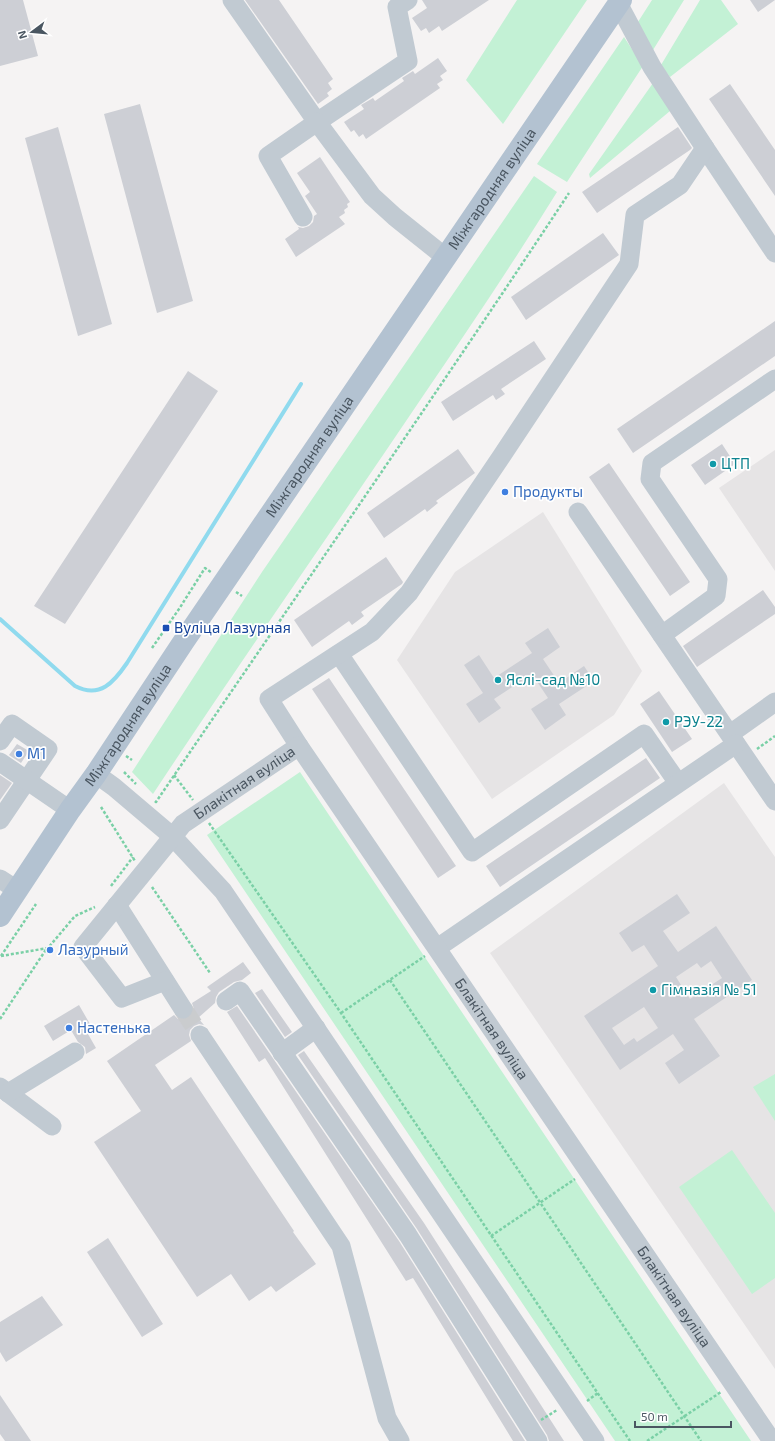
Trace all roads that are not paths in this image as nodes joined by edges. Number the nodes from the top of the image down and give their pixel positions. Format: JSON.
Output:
{"nodes":[{"id":1,"x":232,"y":0,"type":"edge"},
{"id":2,"x":408,"y":0,"type":"edge"},
{"id":3,"x":620,"y":2,"type":"edge"},
{"id":4,"x":318,"y":122,"type":"junction"},
{"id":5,"x":705,"y":148,"type":"junction"},
{"id":6,"x":303,"y":217,"type":"dead end"},
{"id":7,"x":775,"y":253,"type":"edge"},
{"id":8,"x":445,"y":257,"type":"junction"},
{"id":9,"x":775,"y":379,"type":"edge"},
{"id":10,"x":578,"y":512,"type":"dead end"},
{"id":11,"x":662,"y":634,"type":"junction"},
{"id":12,"x":339,"y":654,"type":"junction"},
{"id":13,"x":775,"y":702,"type":"edge"},
{"id":14,"x":0,"y":741,"type":"edge"},
{"id":15,"x":737,"y":745,"type":"junction"},
{"id":16,"x":299,"y":746,"type":"junction"},
{"id":17,"x":0,"y":762,"type":"edge"},
{"id":18,"x":96,"y":774,"type":"junction"},
{"id":19,"x":27,"y":780,"type":"junction"},
{"id":20,"x":678,"y":783,"type":"junction"},
{"id":21,"x":775,"y":801,"type":"edge"},
{"id":22,"x":70,"y":810,"type":"junction"},
{"id":23,"x":0,"y":820,"type":"edge"},
{"id":24,"x":172,"y":837,"type":"junction"},
{"id":25,"x":8,"y":885,"type":"edge"},
{"id":26,"x":112,"y":898,"type":"junction"},
{"id":27,"x":0,"y":916,"type":"edge"},
{"id":28,"x":437,"y":948,"type":"junction"},
{"id":29,"x":166,"y":981,"type":"junction"},
{"id":30,"x":239,"y":992,"type":"dead end"},
{"id":31,"x":183,"y":1009,"type":"tunnel mouth"},
{"id":32,"x":316,"y":1028,"type":"junction"},
{"id":33,"x":200,"y":1035,"type":"tunnel mouth"},
{"id":34,"x":75,"y":1052,"type":"dead end"},
{"id":35,"x":282,"y":1053,"type":"junction"},
{"id":36,"x":4,"y":1090,"type":"edge"},
{"id":37,"x":52,"y":1126,"type":"dead end"},
{"id":38,"x":400,"y":1441,"type":"edge"},
{"id":39,"x":538,"y":1441,"type":"edge"},
{"id":40,"x":595,"y":1441,"type":"edge"},
{"id":41,"x":772,"y":1441,"type":"edge"}],
"edges":[{"from":1,"to":4,"type":"street"},
{"from":2,"to":4,"type":"street"},
{"from":3,"to":5,"type":"street"},
{"from":3,"to":8,"type":"main road","name":"Міжгародняя вуліца"},
{"from":4,"to":6,"type":"street"},
{"from":4,"to":8,"type":"street"},
{"from":5,"to":7,"type":"street"},
{"from":5,"to":12,"type":"street"},
{"from":8,"to":18,"type":"main road","name":"Міжгародняя вуліца"},
{"from":9,"to":11,"type":"street"},
{"from":10,"to":11,"type":"street"},
{"from":11,"to":15,"type":"street"},
{"from":12,"to":16,"type":"street"},
{"from":12,"to":20,"type":"street"},
{"from":13,"to":15,"type":"street"},
{"from":14,"to":19,"type":"street"},
{"from":15,"to":20,"type":"street"},
{"from":15,"to":21,"type":"street"},
{"from":16,"to":24,"type":"street","name":"Блакітная вуліца"},
{"from":16,"to":28,"type":"street","name":"Блакітная вуліца"},
{"from":17,"to":19,"type":"street"},
{"from":18,"to":22,"type":"main road","name":"Міжгародняя вуліца"},
{"from":18,"to":24,"type":"street"},
{"from":19,"to":22,"type":"street"},
{"from":19,"to":23,"type":"street"},
{"from":20,"to":28,"type":"street"},
{"from":22,"to":25,"type":"main road","name":"Міжгародняя вуліца"},
{"from":24,"to":26,"type":"street","name":"Блакітная вуліца"},
{"from":24,"to":32,"type":"street"},
{"from":25,"to":27,"type":"main road","name":"Міжгародняя вуліца"},
{"from":26,"to":29,"type":"street"},
{"from":26,"to":29,"type":"street","name":"Блакітная вуліца"},
{"from":28,"to":41,"type":"street","name":"Блакітная вуліца"},
{"from":29,"to":31,"type":"street"},
{"from":30,"to":35,"type":"street"},
{"from":32,"to":35,"type":"street"},
{"from":32,"to":40,"type":"street"},
{"from":33,"to":38,"type":"street"},
{"from":34,"to":36,"type":"street"},
{"from":35,"to":39,"type":"street"},
{"from":36,"to":37,"type":"street"}]}
